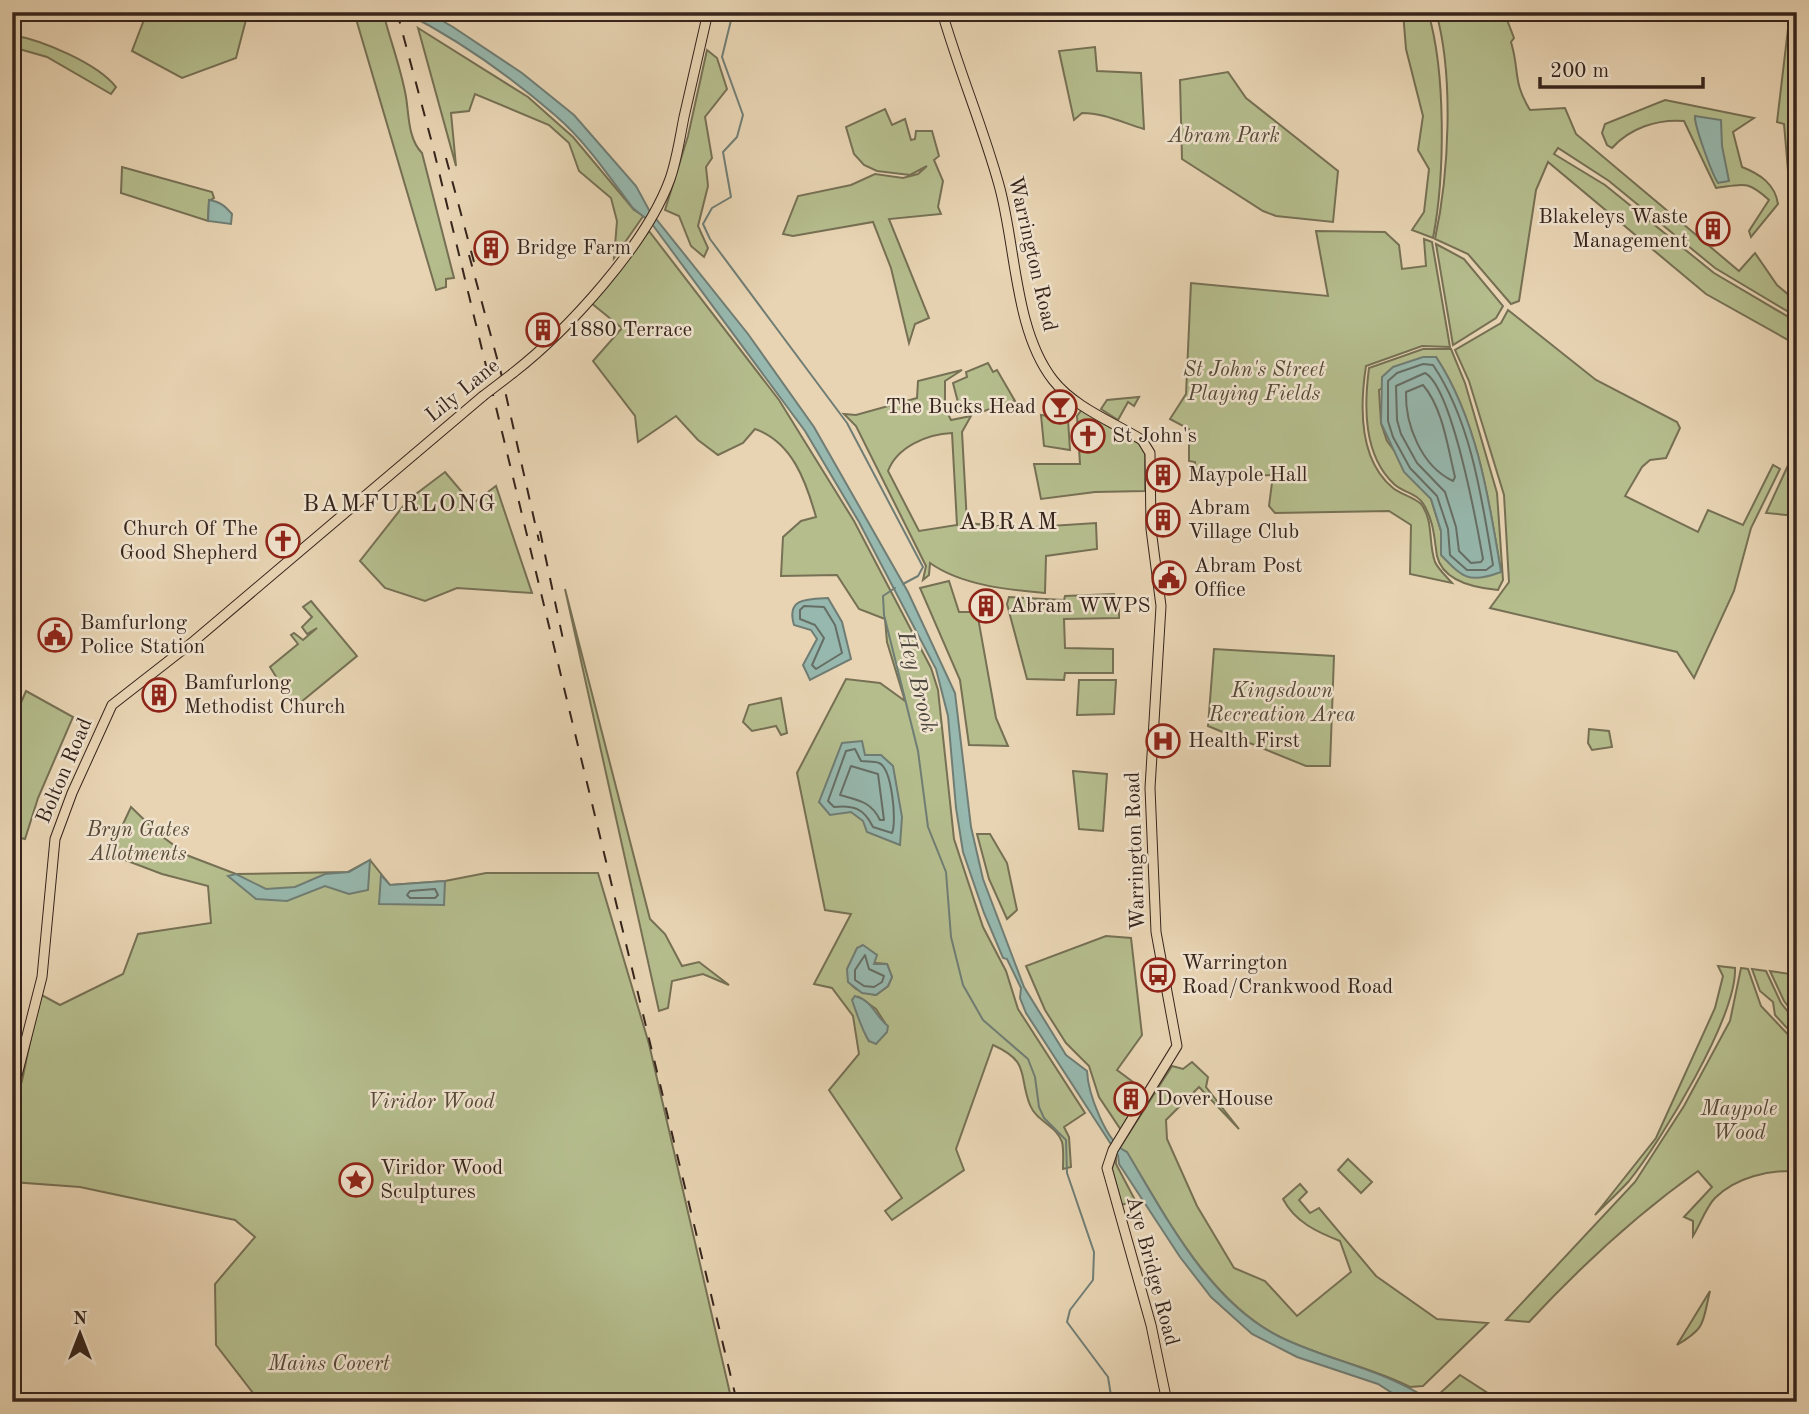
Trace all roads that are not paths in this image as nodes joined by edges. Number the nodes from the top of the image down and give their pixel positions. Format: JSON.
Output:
{"nodes":[{"id":1,"x":708,"y":12,"type":"edge"},
{"id":2,"x":942,"y":12,"type":"edge"},
{"id":3,"x":111,"y":708,"type":"joint"},
{"id":4,"x":12,"y":1096,"type":"edge"},
{"id":5,"x":1115,"y":1147,"type":"joint"},
{"id":6,"x":1167,"y":1402,"type":"edge"}],
"edges":[{"from":1,"to":3,"type":"main road","name":"Lily Lane","bridge":true},
{"from":2,"to":5,"type":"main road","name":"Warrington Road"},
{"from":3,"to":4,"type":"main road","name":"Bolton Road"},
{"from":5,"to":6,"type":"main road","name":"Aye Bridge Road"}]}
